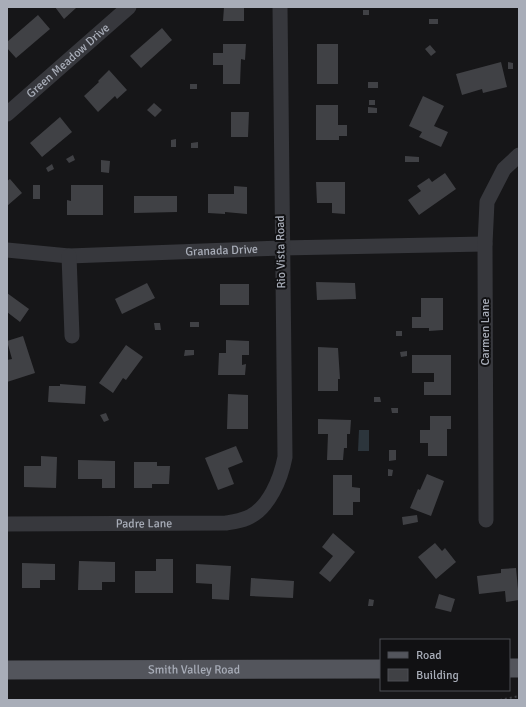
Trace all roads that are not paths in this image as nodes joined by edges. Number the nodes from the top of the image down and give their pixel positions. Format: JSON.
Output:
{"nodes":[{"id":1,"x":129,"y":7,"type":"edge"},
{"id":2,"x":280,"y":7,"type":"edge"},
{"id":3,"x":7,"y":114,"type":"edge"},
{"id":4,"x":519,"y":155,"type":"edge"},
{"id":5,"x":485,"y":244,"type":"junction"},
{"id":6,"x":281,"y":248,"type":"junction"},
{"id":7,"x":7,"y":250,"type":"edge"},
{"id":8,"x":69,"y":256,"type":"junction"},
{"id":9,"x":72,"y":336,"type":"dead end"},
{"id":10,"x":271,"y":495,"type":"joint"},
{"id":11,"x":486,"y":520,"type":"dead end"},
{"id":12,"x":7,"y":524,"type":"edge"},
{"id":13,"x":380,"y":668,"type":"edge"},
{"id":14,"x":7,"y":670,"type":"edge"}],
"edges":[{"from":1,"to":3,"type":"street","name":"Green Meadow Drive"},
{"from":2,"to":6,"type":"street","name":"Rio Vista Road"},
{"from":4,"to":5,"type":"street","name":"Carmen Lane"},
{"from":5,"to":6,"type":"street","name":"Granada Drive"},
{"from":5,"to":11,"type":"street","name":"Carmen Lane"},
{"from":6,"to":8,"type":"street","name":"Granada Drive"},
{"from":6,"to":10,"type":"street","name":"Rio Vista Road"},
{"from":7,"to":8,"type":"street","name":"Granada Drive"},
{"from":8,"to":9,"type":"street"},
{"from":10,"to":12,"type":"street","name":"Padre Lane"},
{"from":13,"to":14,"type":"main road","name":"Smith Valley Road"}]}
